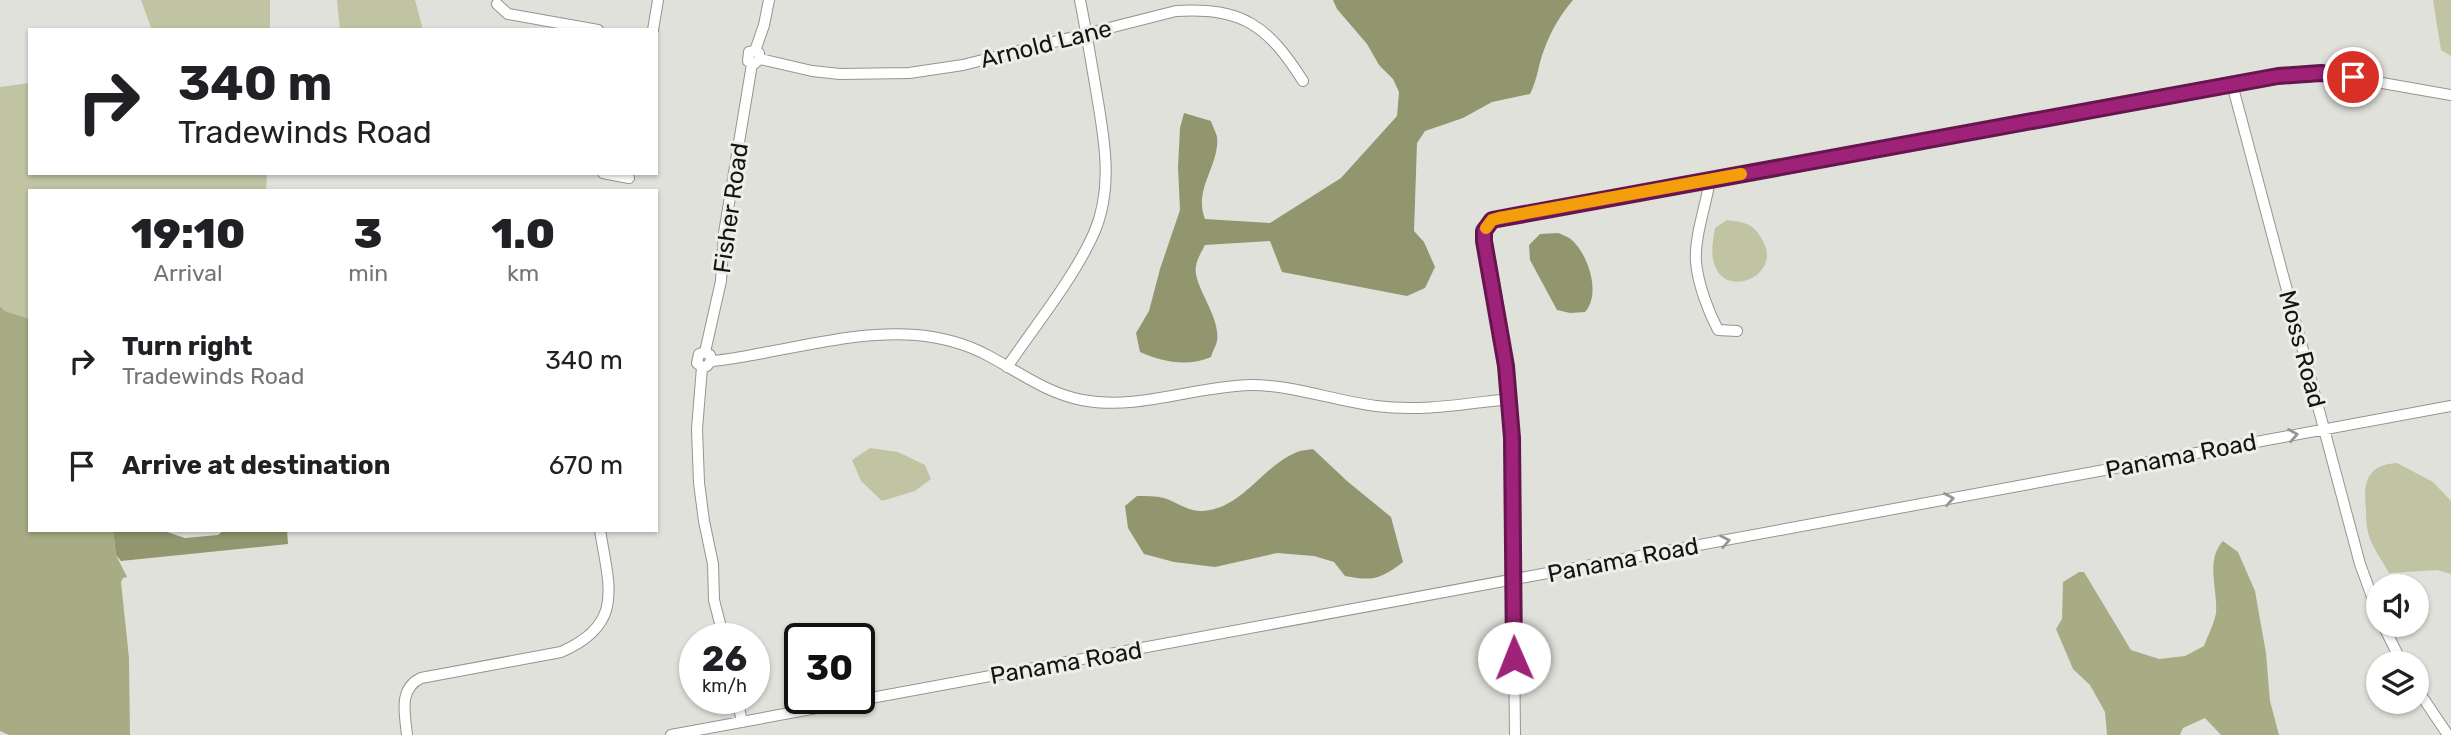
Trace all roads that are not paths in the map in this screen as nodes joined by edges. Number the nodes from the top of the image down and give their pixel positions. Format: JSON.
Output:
{"nodes":[{"id":1,"x":658,"y":0,"type":"edge"},
{"id":2,"x":769,"y":0,"type":"edge"},
{"id":3,"x":1080,"y":0,"type":"edge"},
{"id":4,"x":497,"y":4,"type":"dead end"},
{"id":5,"x":587,"y":28,"type":"edge"},
{"id":6,"x":653,"y":28,"type":"edge"},
{"id":7,"x":1087,"y":33,"type":"junction"},
{"id":8,"x":756,"y":58,"type":"junction"},
{"id":9,"x":1303,"y":81,"type":"dead end"},
{"id":10,"x":2232,"y":84,"type":"junction"},
{"id":11,"x":2451,"y":95,"type":"edge"},
{"id":12,"x":1710,"y":180,"type":"junction"},
{"id":13,"x":1737,"y":331,"type":"dead end"},
{"id":14,"x":706,"y":360,"type":"junction"},
{"id":15,"x":1007,"y":367,"type":"junction"},
{"id":16,"x":1508,"y":399,"type":"junction"},
{"id":17,"x":2451,"y":406,"type":"edge"},
{"id":18,"x":2324,"y":430,"type":"junction"},
{"id":19,"x":600,"y":532,"type":"edge"},
{"id":20,"x":1513,"y":580,"type":"junction"},
{"id":21,"x":2366,"y":580,"type":"edge"},
{"id":22,"x":720,"y":623,"type":"edge"},
{"id":23,"x":2429,"y":707,"type":"edge"},
{"id":24,"x":740,"y":714,"type":"edge"},
{"id":25,"x":742,"y":722,"type":"junction"},
{"id":26,"x":407,"y":735,"type":"edge"},
{"id":27,"x":671,"y":735,"type":"edge"},
{"id":28,"x":1515,"y":735,"type":"edge"},
{"id":29,"x":2448,"y":735,"type":"edge"}],
"edges":[{"from":1,"to":6,"type":"street"},
{"from":2,"to":8,"type":"street","name":"Fisher Road"},
{"from":3,"to":7,"type":"street"},
{"from":4,"to":5,"type":"street"},
{"from":7,"to":8,"type":"street","name":"Arnold Lane"},
{"from":7,"to":9,"type":"street","name":"Arnold Lane"},
{"from":7,"to":15,"type":"street"},
{"from":8,"to":14,"type":"street","name":"Fisher Road"},
{"from":10,"to":11,"type":"street"},
{"from":10,"to":12,"type":"street"},
{"from":10,"to":18,"type":"street","name":"Moss Road"},
{"from":12,"to":13,"type":"street"},
{"from":12,"to":16,"type":"street"},
{"from":14,"to":15,"type":"street"},
{"from":14,"to":22,"type":"street","name":"Fisher Road"},
{"from":15,"to":16,"type":"street"},
{"from":16,"to":20,"type":"street"},
{"from":17,"to":18,"type":"street","name":"Panama Road"},
{"from":20,"to":18,"type":"street","name":"Panama Road","one_way":true},
{"from":18,"to":21,"type":"street","name":"Moss Road"},
{"from":19,"to":26,"type":"street"},
{"from":20,"to":25,"type":"street","name":"Panama Road"},
{"from":20,"to":28,"type":"street"},
{"from":23,"to":29,"type":"street"},
{"from":24,"to":25,"type":"street"},
{"from":25,"to":27,"type":"street","name":"Panama Road"}]}
